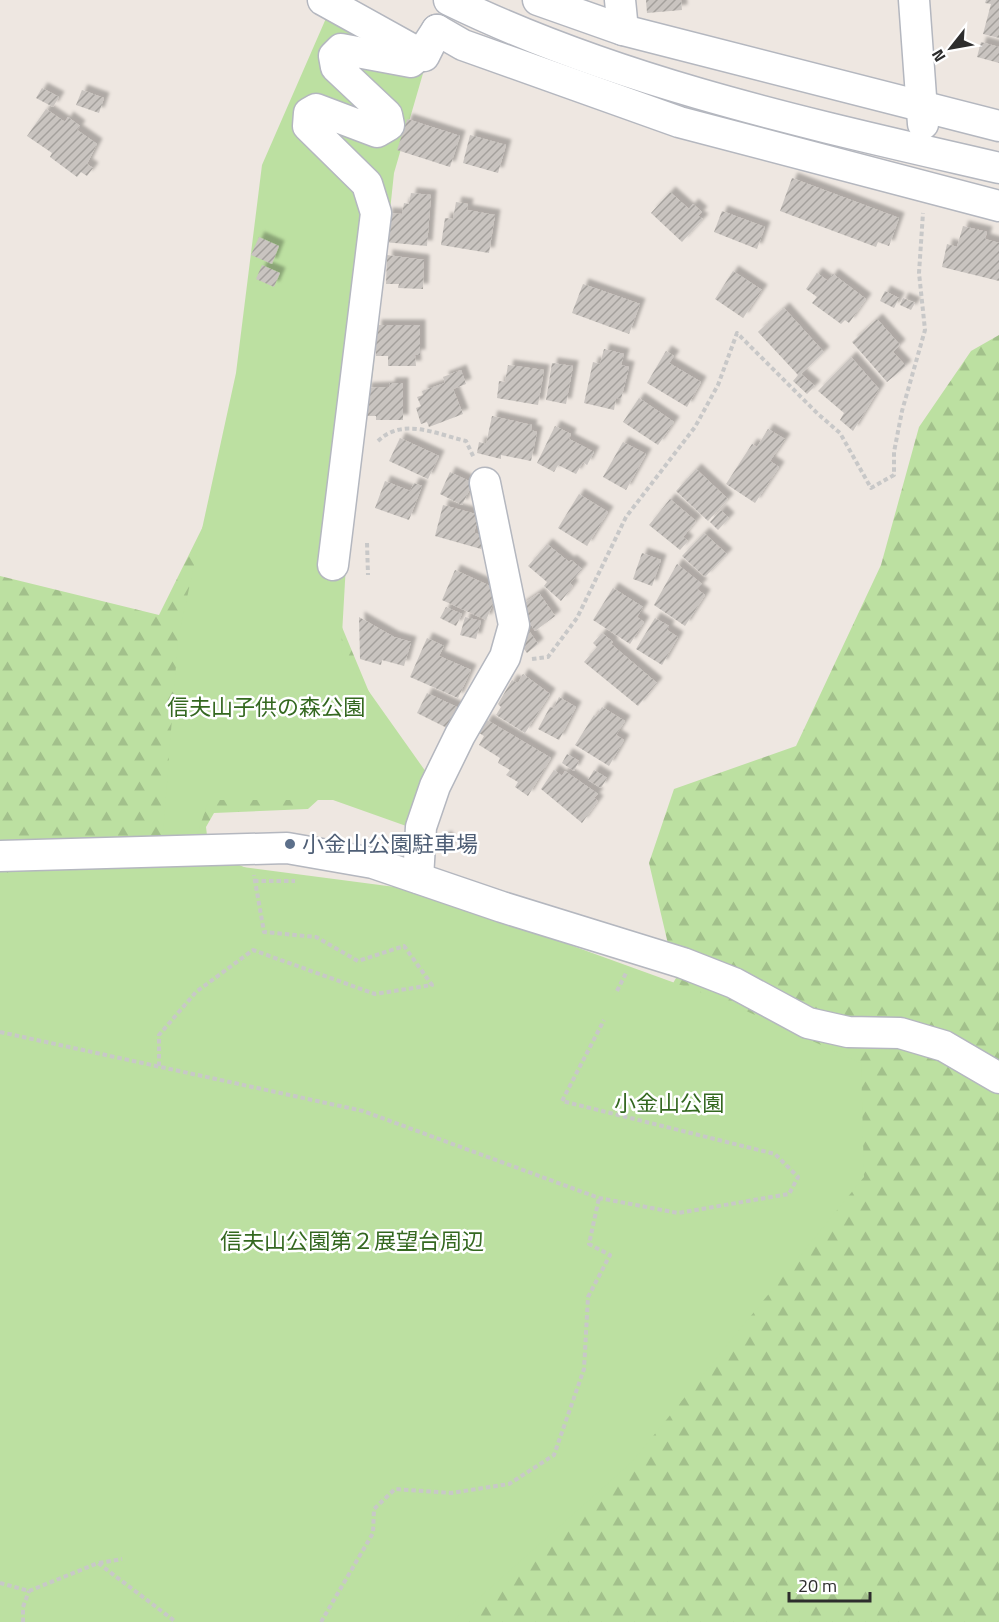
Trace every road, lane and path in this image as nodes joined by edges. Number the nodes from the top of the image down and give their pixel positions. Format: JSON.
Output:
{"nodes":[{"id":1,"x":323,"y":0,"type":"edge"},
{"id":2,"x":449,"y":0,"type":"edge"},
{"id":3,"x":538,"y":0,"type":"edge"},
{"id":4,"x":620,"y":0,"type":"edge"},
{"id":5,"x":914,"y":0,"type":"edge"},
{"id":6,"x":437,"y":30,"type":"junction"},
{"id":7,"x":622,"y":30,"type":"junction"},
{"id":8,"x":921,"y":106,"type":"junction"},
{"id":9,"x":999,"y":126,"type":"edge"},
{"id":10,"x":925,"y":151,"type":"junction"},
{"id":11,"x":999,"y":168,"type":"edge"},
{"id":12,"x":925,"y":186,"type":"junction"},
{"id":13,"x":999,"y":206,"type":"edge"},
{"id":14,"x":372,"y":446,"type":"dead end"},
{"id":15,"x":485,"y":483,"type":"joint"},
{"id":16,"x":366,"y":533,"type":"dead end"},
{"id":17,"x":333,"y":565,"type":"dead end"},
{"id":18,"x":368,"y":575,"type":"dead end"},
{"id":19,"x":505,"y":657,"type":"junction"},
{"id":20,"x":252,"y":847,"type":"junction"},
{"id":21,"x":0,"y":856,"type":"edge"},
{"id":22,"x":418,"y":878,"type":"junction"},
{"id":23,"x":254,"y":881,"type":"junction"},
{"id":24,"x":304,"y":882,"type":"dead end"},
{"id":25,"x":604,"y":1020,"type":"dead end"},
{"id":26,"x":0,"y":1032,"type":"edge"},
{"id":27,"x":159,"y":1066,"type":"junction"},
{"id":28,"x":999,"y":1078,"type":"edge"},
{"id":29,"x":599,"y":1198,"type":"junction"},
{"id":30,"x":122,"y":1559,"type":"dead end"},
{"id":31,"x":98,"y":1563,"type":"junction"},
{"id":32,"x":0,"y":1583,"type":"edge"},
{"id":33,"x":29,"y":1591,"type":"junction"},
{"id":34,"x":23,"y":1622,"type":"edge"},
{"id":35,"x":176,"y":1622,"type":"edge"},
{"id":36,"x":321,"y":1622,"type":"edge"}],
"edges":[{"from":1,"to":6,"type":"street"},
{"from":2,"to":10,"type":"street"},
{"from":3,"to":7,"type":"street"},
{"from":4,"to":7,"type":"street"},
{"from":5,"to":8,"type":"street"},
{"from":6,"to":12,"type":"street"},
{"from":6,"to":17,"type":"street"},
{"from":7,"to":8,"type":"street"},
{"from":8,"to":9,"type":"street"},
{"from":8,"to":10,"type":"street"},
{"from":10,"to":11,"type":"street"},
{"from":12,"to":13,"type":"street"},
{"from":12,"to":19,"type":"path"},
{"from":14,"to":15,"type":"path"},
{"from":15,"to":19,"type":"street"},
{"from":16,"to":18,"type":"path"},
{"from":19,"to":22,"type":"street"},
{"from":20,"to":21,"type":"street"},
{"from":20,"to":22,"type":"street"},
{"from":20,"to":23,"type":"path"},
{"from":22,"to":28,"type":"street"},
{"from":23,"to":24,"type":"path"},
{"from":23,"to":27,"type":"path"},
{"from":25,"to":29,"type":"path"},
{"from":26,"to":27,"type":"path"},
{"from":27,"to":29,"type":"path"},
{"from":29,"to":36,"type":"path"},
{"from":30,"to":31,"type":"path"},
{"from":31,"to":33,"type":"path"},
{"from":31,"to":35,"type":"path"},
{"from":32,"to":33,"type":"path"},
{"from":33,"to":34,"type":"path"}]}
